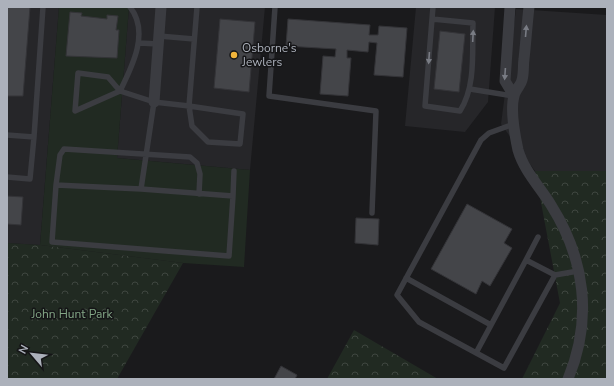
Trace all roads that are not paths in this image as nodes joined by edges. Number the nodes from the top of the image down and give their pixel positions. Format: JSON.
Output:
{"nodes":[{"id":1,"x":43,"y":7,"type":"edge"},
{"id":2,"x":130,"y":7,"type":"edge"},
{"id":3,"x":161,"y":7,"type":"edge"},
{"id":4,"x":197,"y":7,"type":"edge"},
{"id":5,"x":276,"y":7,"type":"edge"},
{"id":6,"x":433,"y":7,"type":"edge"},
{"id":7,"x":510,"y":7,"type":"edge"},
{"id":8,"x":529,"y":7,"type":"edge"},
{"id":9,"x":432,"y":19,"type":"junction"},
{"id":10,"x":194,"y":39,"type":"junction"},
{"id":11,"x":159,"y":40,"type":"junction"},
{"id":12,"x":139,"y":43,"type":"junction"},
{"id":13,"x":470,"y":89,"type":"junction"},
{"id":14,"x":120,"y":91,"type":"junction"},
{"id":15,"x":514,"y":96,"type":"junction"},
{"id":16,"x":154,"y":102,"type":"junction"},
{"id":17,"x":189,"y":106,"type":"junction"},
{"id":18,"x":514,"y":124,"type":"junction"},
{"id":19,"x":7,"y":135,"type":"edge"},
{"id":20,"x":34,"y":136,"type":"junction"},
{"id":21,"x":147,"y":153,"type":"junction"},
{"id":22,"x":234,"y":171,"type":"dead end"},
{"id":23,"x":7,"y":177,"type":"edge"},
{"id":24,"x":56,"y":185,"type":"junction"},
{"id":25,"x":141,"y":190,"type":"junction"},
{"id":26,"x":199,"y":194,"type":"junction"},
{"id":27,"x":233,"y":196,"type":"junction"},
{"id":28,"x":372,"y":213,"type":"dead end"},
{"id":29,"x":538,"y":237,"type":"dead end"},
{"id":30,"x":526,"y":260,"type":"junction"},
{"id":31,"x":578,"y":271,"type":"junction"},
{"id":32,"x":555,"y":275,"type":"junction"},
{"id":33,"x":406,"y":278,"type":"junction"},
{"id":34,"x":491,"y":325,"type":"junction"},
{"id":35,"x":476,"y":353,"type":"junction"},
{"id":36,"x":568,"y":379,"type":"edge"}],
"edges":[{"from":1,"to":20,"type":"lane"},
{"from":2,"to":12,"type":"lane"},
{"from":3,"to":11,"type":"street"},
{"from":4,"to":10,"type":"lane"},
{"from":5,"to":28,"type":"lane"},
{"from":6,"to":9,"type":"lane"},
{"from":7,"to":15,"type":"street","one_way":true},
{"from":15,"to":8,"type":"street","one_way":true},
{"from":13,"to":9,"type":"lane","one_way":true},
{"from":9,"to":13,"type":"lane","one_way":true},
{"from":10,"to":11,"type":"lane"},
{"from":10,"to":17,"type":"lane"},
{"from":11,"to":12,"type":"lane"},
{"from":11,"to":16,"type":"street"},
{"from":12,"to":14,"type":"lane"},
{"from":13,"to":15,"type":"lane"},
{"from":14,"to":14,"type":"lane"},
{"from":14,"to":16,"type":"lane"},
{"from":15,"to":18,"type":"street"},
{"from":16,"to":17,"type":"lane"},
{"from":16,"to":21,"type":"lane"},
{"from":17,"to":17,"type":"lane"},
{"from":18,"to":31,"type":"street"},
{"from":18,"to":33,"type":"lane"},
{"from":19,"to":20,"type":"lane"},
{"from":20,"to":23,"type":"lane"},
{"from":21,"to":24,"type":"lane"},
{"from":21,"to":25,"type":"lane"},
{"from":21,"to":26,"type":"lane"},
{"from":22,"to":27,"type":"lane"},
{"from":24,"to":25,"type":"lane"},
{"from":24,"to":27,"type":"lane"},
{"from":25,"to":26,"type":"lane"},
{"from":26,"to":27,"type":"lane"},
{"from":29,"to":30,"type":"lane"},
{"from":30,"to":32,"type":"lane"},
{"from":30,"to":34,"type":"lane"},
{"from":31,"to":32,"type":"lane"},
{"from":31,"to":36,"type":"street"},
{"from":32,"to":35,"type":"lane"},
{"from":33,"to":34,"type":"lane"},
{"from":33,"to":35,"type":"lane"},
{"from":34,"to":35,"type":"lane"}]}
